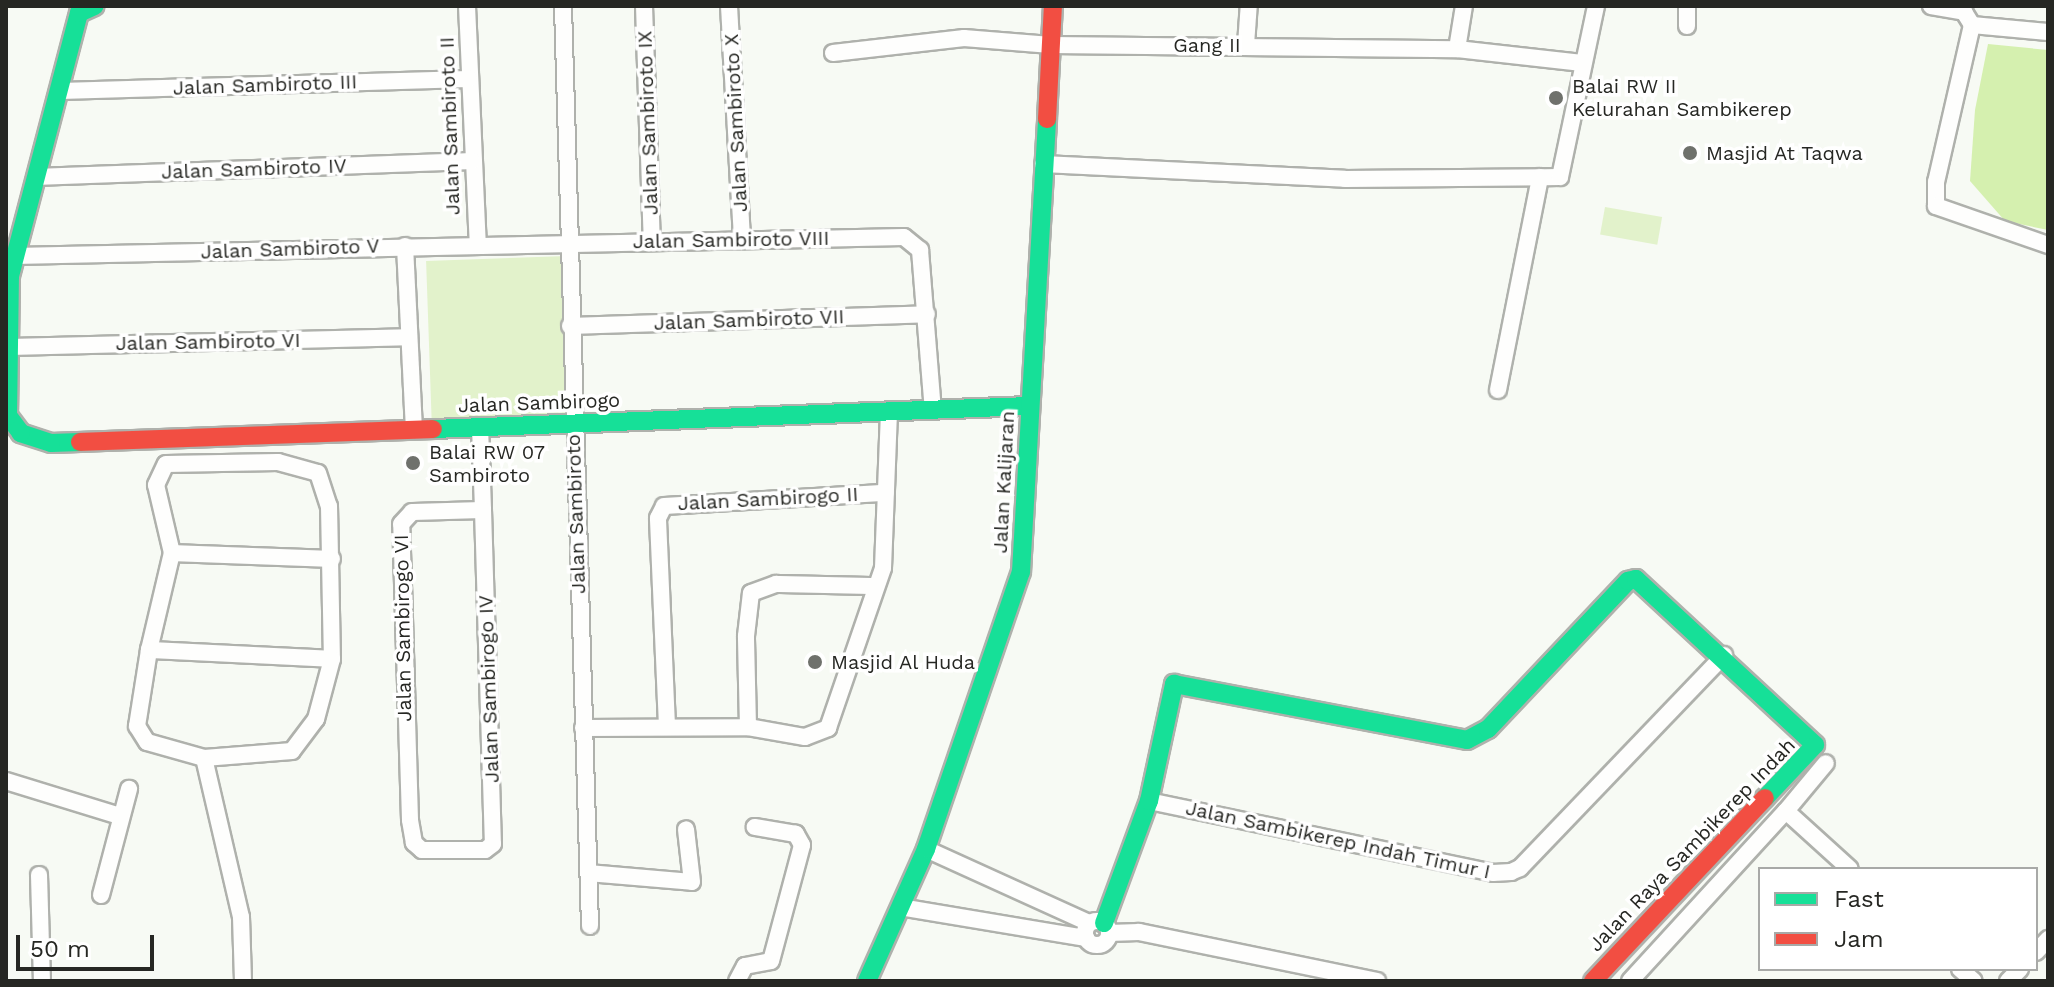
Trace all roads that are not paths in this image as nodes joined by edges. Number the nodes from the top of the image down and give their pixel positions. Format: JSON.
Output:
{"nodes":[{"id":1,"x":89,"y":6,"type":"edge"},
{"id":2,"x":95,"y":6,"type":"edge"},
{"id":3,"x":467,"y":6,"type":"edge"},
{"id":4,"x":563,"y":6,"type":"edge"},
{"id":5,"x":644,"y":6,"type":"edge"},
{"id":6,"x":729,"y":6,"type":"edge"},
{"id":7,"x":1053,"y":6,"type":"edge"},
{"id":8,"x":1249,"y":6,"type":"edge"},
{"id":9,"x":1464,"y":6,"type":"edge"},
{"id":10,"x":1596,"y":6,"type":"edge"},
{"id":11,"x":1687,"y":6,"type":"edge"},
{"id":12,"x":1931,"y":6,"type":"edge"},
{"id":13,"x":1972,"y":25,"type":"junction"},
{"id":14,"x":1687,"y":26,"type":"dead end"},
{"id":15,"x":2048,"y":32,"type":"edge"},
{"id":16,"x":1051,"y":45,"type":"junction"},
{"id":17,"x":1246,"y":45,"type":"junction"},
{"id":18,"x":1457,"y":49,"type":"junction"},
{"id":19,"x":833,"y":53,"type":"dead end"},
{"id":20,"x":1582,"y":63,"type":"junction"},
{"id":21,"x":469,"y":79,"type":"junction"},
{"id":22,"x":60,"y":91,"type":"junction"},
{"id":23,"x":472,"y":161,"type":"junction"},
{"id":24,"x":1043,"y":164,"type":"junction"},
{"id":25,"x":36,"y":177,"type":"junction"},
{"id":26,"x":1540,"y":177,"type":"junction"},
{"id":27,"x":742,"y":240,"type":"junction"},
{"id":28,"x":652,"y":241,"type":"junction"},
{"id":29,"x":567,"y":243,"type":"junction"},
{"id":30,"x":478,"y":245,"type":"junction"},
{"id":31,"x":2048,"y":245,"type":"edge"},
{"id":32,"x":405,"y":246,"type":"junction"},
{"id":33,"x":14,"y":256,"type":"junction"},
{"id":34,"x":927,"y":314,"type":"junction"},
{"id":35,"x":570,"y":326,"type":"junction"},
{"id":36,"x":409,"y":337,"type":"junction"},
{"id":37,"x":7,"y":347,"type":"edge"},
{"id":38,"x":1498,"y":390,"type":"dead end"},
{"id":39,"x":1030,"y":406,"type":"junction"},
{"id":40,"x":933,"y":410,"type":"junction"},
{"id":41,"x":889,"y":411,"type":"junction"},
{"id":42,"x":573,"y":423,"type":"junction"},
{"id":43,"x":480,"y":427,"type":"junction"},
{"id":44,"x":414,"y":429,"type":"junction"},
{"id":45,"x":886,"y":493,"type":"junction"},
{"id":46,"x":483,"y":510,"type":"junction"},
{"id":47,"x":172,"y":553,"type":"junction"},
{"id":48,"x":332,"y":559,"type":"junction"},
{"id":49,"x":874,"y":586,"type":"junction"},
{"id":50,"x":149,"y":650,"type":"junction"},
{"id":51,"x":1724,"y":655,"type":"junction"},
{"id":52,"x":332,"y":659,"type":"junction"},
{"id":53,"x":667,"y":726,"type":"junction"},
{"id":54,"x":748,"y":727,"type":"junction"},
{"id":55,"x":583,"y":728,"type":"junction"},
{"id":56,"x":204,"y":758,"type":"junction"},
{"id":57,"x":1826,"y":763,"type":"dead end"},
{"id":58,"x":6,"y":781,"type":"edge"},
{"id":59,"x":129,"y":789,"type":"dead end"},
{"id":60,"x":1149,"y":801,"type":"junction"},
{"id":61,"x":1786,"y":811,"type":"junction"},
{"id":62,"x":120,"y":816,"type":"junction"},
{"id":63,"x":410,"y":820,"type":"joint"},
{"id":64,"x":755,"y":827,"type":"dead end"},
{"id":65,"x":686,"y":829,"type":"dead end"},
{"id":66,"x":926,"y":849,"type":"junction"},
{"id":67,"x":1848,"y":867,"type":"edge"},
{"id":68,"x":588,"y":873,"type":"junction"},
{"id":69,"x":39,"y":875,"type":"dead end"},
{"id":70,"x":101,"y":895,"type":"dead end"},
{"id":71,"x":1666,"y":904,"type":"junction"},
{"id":72,"x":900,"y":907,"type":"junction"},
{"id":73,"x":1685,"y":922,"type":"junction"},
{"id":74,"x":590,"y":926,"type":"dead end"},
{"id":75,"x":1097,"y":930,"type":"junction"},
{"id":76,"x":42,"y":981,"type":"edge"},
{"id":77,"x":243,"y":981,"type":"edge"},
{"id":78,"x":737,"y":981,"type":"edge"},
{"id":79,"x":867,"y":981,"type":"edge"},
{"id":80,"x":1377,"y":981,"type":"edge"},
{"id":81,"x":1593,"y":981,"type":"edge"},
{"id":82,"x":1630,"y":981,"type":"edge"}],
"edges":[{"from":1,"to":2,"type":"street"},
{"from":1,"to":22,"type":"street"},
{"from":3,"to":21,"type":"street","name":"Jalan Sambiroto II"},
{"from":4,"to":29,"type":"street","name":"Jalan Sambiroto"},
{"from":5,"to":28,"type":"street","name":"Jalan Sambiroto IX"},
{"from":6,"to":27,"type":"street","name":"Jalan Sambiroto X"},
{"from":7,"to":16,"type":"street","name":"Jalan Kalijaran"},
{"from":8,"to":17,"type":"street"},
{"from":9,"to":18,"type":"street"},
{"from":10,"to":20,"type":"street"},
{"from":11,"to":14,"type":"street"},
{"from":12,"to":13,"type":"street"},
{"from":13,"to":15,"type":"street"},
{"from":13,"to":31,"type":"street"},
{"from":16,"to":17,"type":"street","name":"Gang II"},
{"from":16,"to":19,"type":"street","name":"Gang II"},
{"from":16,"to":24,"type":"street","name":"Jalan Kalijaran"},
{"from":17,"to":18,"type":"street","name":"Gang II"},
{"from":18,"to":20,"type":"street","name":"Gang II"},
{"from":20,"to":26,"type":"street"},
{"from":21,"to":22,"type":"street","name":"Jalan Sambiroto III"},
{"from":21,"to":23,"type":"street","name":"Jalan Sambiroto II"},
{"from":22,"to":25,"type":"street"},
{"from":23,"to":25,"type":"street","name":"Jalan Sambiroto IV"},
{"from":23,"to":30,"type":"street","name":"Jalan Sambiroto II"},
{"from":24,"to":26,"type":"street"},
{"from":24,"to":39,"type":"street","name":"Jalan Kalijaran"},
{"from":25,"to":33,"type":"street"},
{"from":26,"to":38,"type":"street"},
{"from":27,"to":28,"type":"street","name":"Jalan Sambiroto VIII"},
{"from":27,"to":34,"type":"street","name":"Jalan Sambiroto VIII"},
{"from":28,"to":29,"type":"street","name":"Jalan Sambiroto VIII"},
{"from":29,"to":30,"type":"street","name":"Jalan Sambiroto V"},
{"from":29,"to":35,"type":"street","name":"Jalan Sambiroto"},
{"from":30,"to":32,"type":"street","name":"Jalan Sambiroto V"},
{"from":32,"to":33,"type":"street","name":"Jalan Sambiroto V"},
{"from":32,"to":36,"type":"street"},
{"from":33,"to":37,"type":"street"},
{"from":34,"to":35,"type":"street","name":"Jalan Sambiroto VII"},
{"from":34,"to":40,"type":"street"},
{"from":35,"to":42,"type":"street","name":"Jalan Sambiroto"},
{"from":36,"to":37,"type":"street","name":"Jalan Sambiroto VI"},
{"from":36,"to":44,"type":"street"},
{"from":37,"to":44,"type":"street","name":"Jalan Sambirogo"},
{"from":39,"to":40,"type":"street","name":"Jalan Sambirogo"},
{"from":39,"to":66,"type":"street","name":"Jalan Kalijaran"},
{"from":40,"to":41,"type":"street","name":"Jalan Sambirogo"},
{"from":41,"to":42,"type":"street","name":"Jalan Sambirogo"},
{"from":41,"to":45,"type":"street"},
{"from":42,"to":43,"type":"street","name":"Jalan Sambirogo"},
{"from":42,"to":55,"type":"street","name":"Jalan Sambiroto"},
{"from":43,"to":44,"type":"street","name":"Jalan Sambirogo"},
{"from":43,"to":46,"type":"street","name":"Jalan Sambirogo IV"},
{"from":45,"to":49,"type":"street"},
{"from":45,"to":53,"type":"street","name":"Jalan Sambirogo II"},
{"from":46,"to":63,"type":"street","name":"Jalan Sambirogo VI"},
{"from":46,"to":63,"type":"street","name":"Jalan Sambirogo IV"},
{"from":47,"to":48,"type":"street"},
{"from":47,"to":48,"type":"street"},
{"from":47,"to":50,"type":"street"},
{"from":48,"to":52,"type":"street"},
{"from":49,"to":54,"type":"street"},
{"from":49,"to":54,"type":"street"},
{"from":50,"to":52,"type":"street"},
{"from":50,"to":56,"type":"street"},
{"from":51,"to":60,"type":"street","name":"Jalan Sambikerep Indah Timur I"},
{"from":51,"to":60,"type":"street"},
{"from":51,"to":71,"type":"street","name":"Jalan Raya Sambikerep Indah"},
{"from":52,"to":56,"type":"street"},
{"from":53,"to":54,"type":"street"},
{"from":53,"to":55,"type":"street"},
{"from":55,"to":68,"type":"street","name":"Jalan Sambiroto"},
{"from":56,"to":77,"type":"street"},
{"from":57,"to":61,"type":"street"},
{"from":58,"to":62,"type":"street"},
{"from":59,"to":62,"type":"street"},
{"from":60,"to":75,"type":"street"},
{"from":61,"to":67,"type":"street"},
{"from":61,"to":73,"type":"street"},
{"from":62,"to":70,"type":"street"},
{"from":64,"to":78,"type":"street"},
{"from":65,"to":68,"type":"street"},
{"from":66,"to":72,"type":"street","name":"Jalan Kalijaran"},
{"from":66,"to":75,"type":"street"},
{"from":68,"to":74,"type":"street","name":"Jalan Sambiroto"},
{"from":69,"to":76,"type":"street"},
{"from":71,"to":73,"type":"street"},
{"from":71,"to":81,"type":"street","name":"Jalan Raya Sambikerep Indah"},
{"from":72,"to":75,"type":"street"},
{"from":72,"to":79,"type":"street","name":"Jalan Kalijaran"},
{"from":73,"to":82,"type":"street"},
{"from":75,"to":80,"type":"street"}]}
